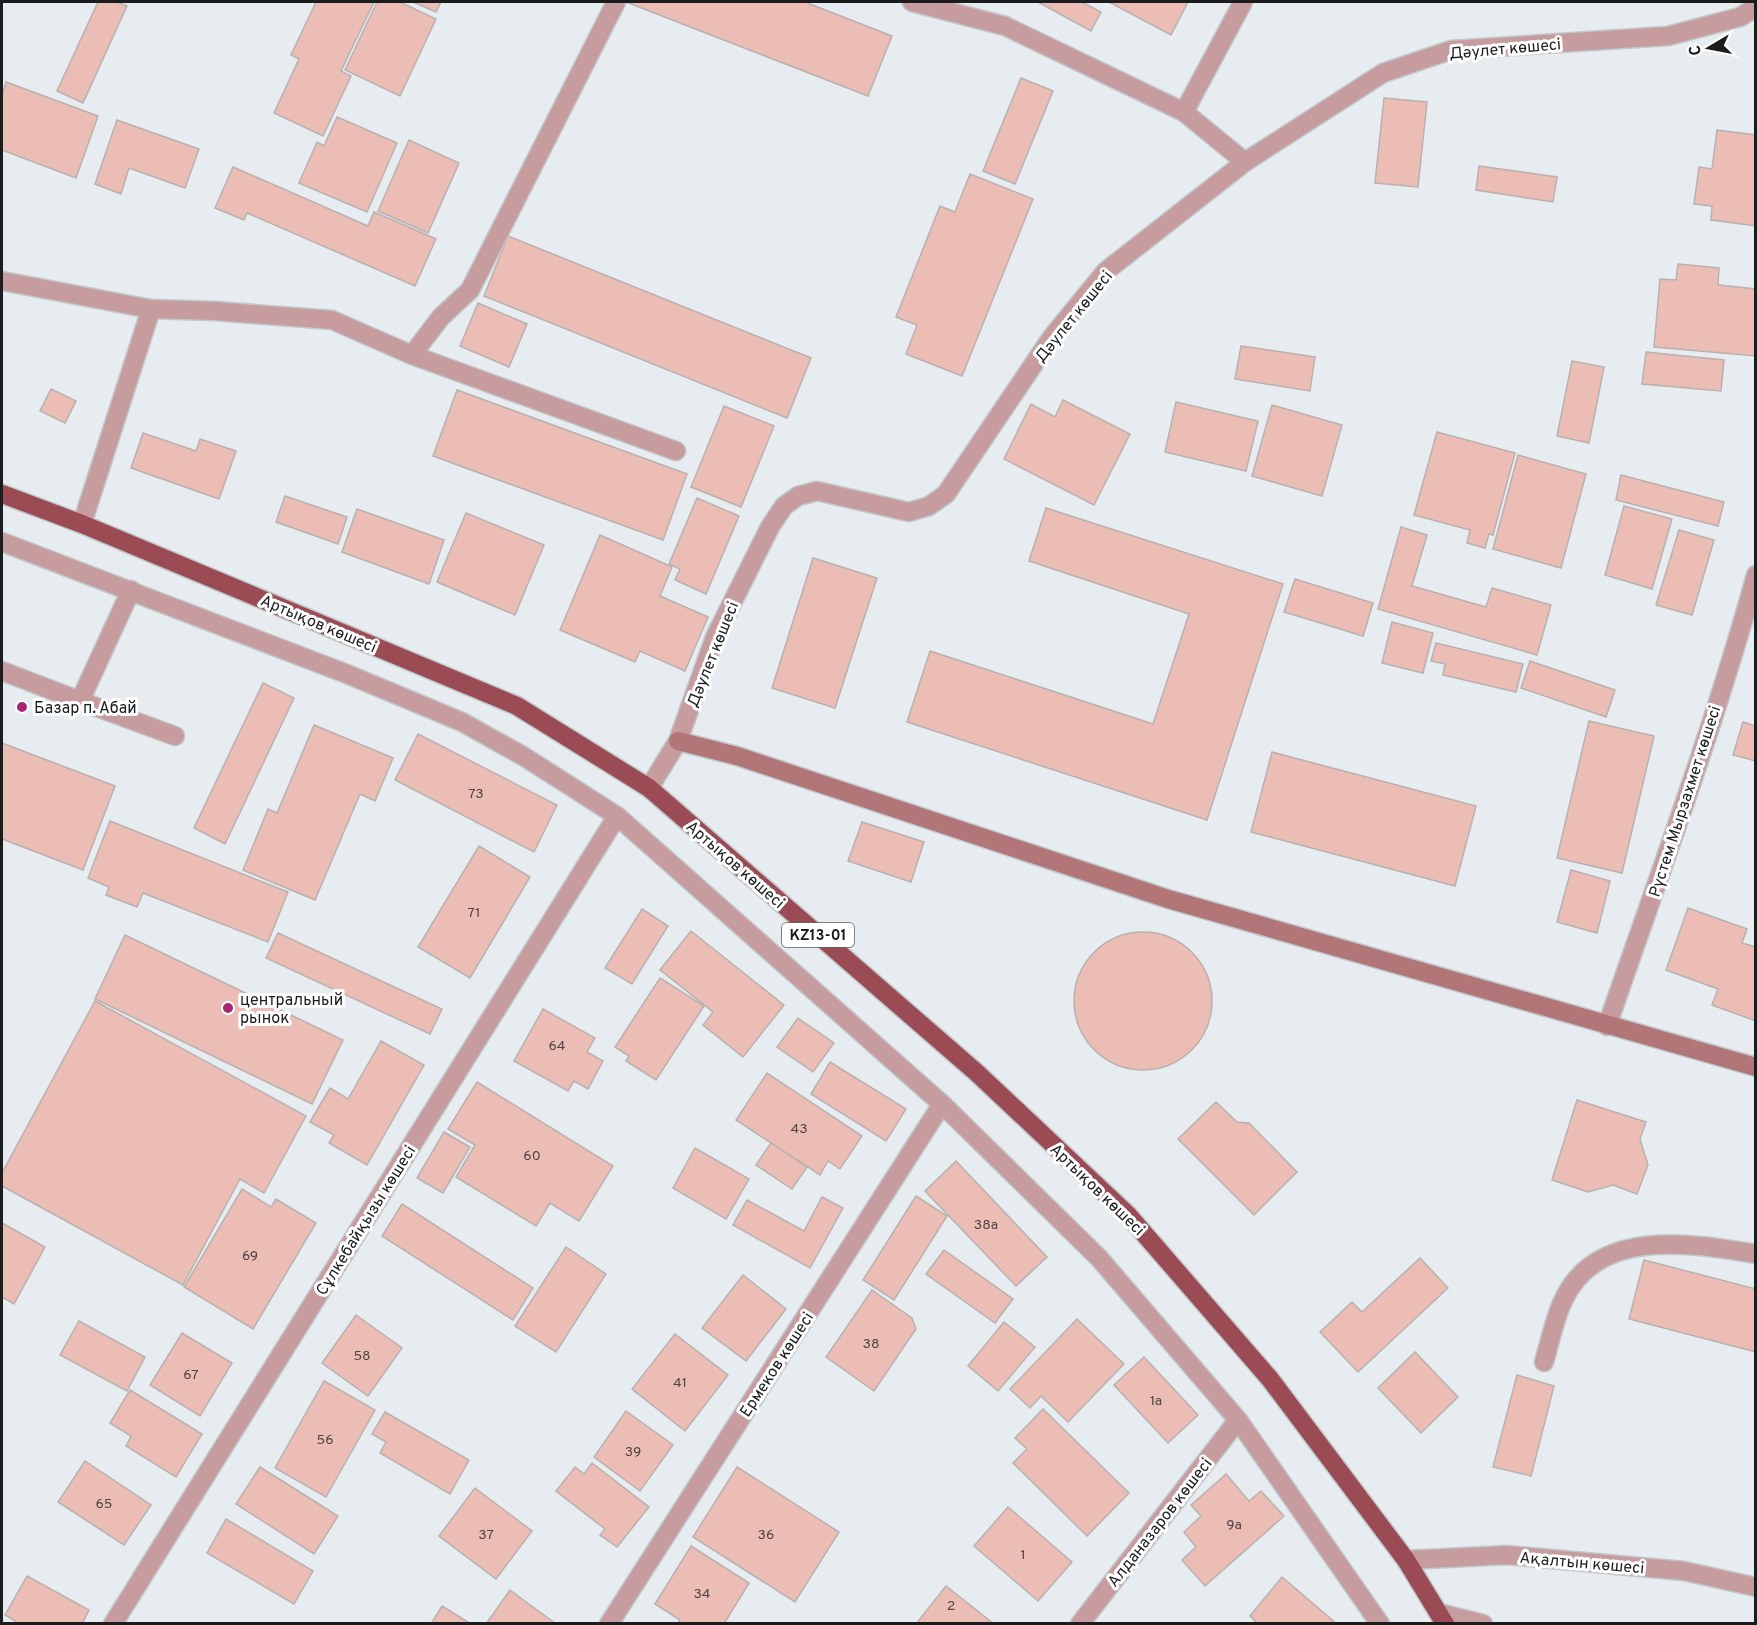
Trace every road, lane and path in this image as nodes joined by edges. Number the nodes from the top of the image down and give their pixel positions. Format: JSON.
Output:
{"nodes":[{"id":1,"x":616,"y":2,"type":"edge"},
{"id":2,"x":912,"y":2,"type":"edge"},
{"id":3,"x":1243,"y":2,"type":"edge"},
{"id":4,"x":1755,"y":7,"type":"edge"},
{"id":5,"x":1184,"y":112,"type":"junction"},
{"id":6,"x":1245,"y":162,"type":"junction"},
{"id":7,"x":2,"y":281,"type":"edge"},
{"id":8,"x":151,"y":309,"type":"junction"},
{"id":9,"x":412,"y":355,"type":"junction"},
{"id":10,"x":676,"y":451,"type":"dead end"},
{"id":11,"x":2,"y":494,"type":"edge"},
{"id":12,"x":82,"y":524,"type":"junction"},
{"id":13,"x":2,"y":542,"type":"edge"},
{"id":14,"x":1755,"y":575,"type":"edge"},
{"id":15,"x":131,"y":590,"type":"junction"},
{"id":16,"x":2,"y":671,"type":"edge"},
{"id":17,"x":80,"y":701,"type":"junction"},
{"id":18,"x":175,"y":736,"type":"dead end"},
{"id":19,"x":678,"y":741,"type":"junction"},
{"id":20,"x":649,"y":788,"type":"junction"},
{"id":21,"x":617,"y":816,"type":"junction"},
{"id":22,"x":1607,"y":1026,"type":"junction"},
{"id":23,"x":1755,"y":1067,"type":"edge"},
{"id":24,"x":942,"y":1104,"type":"junction"},
{"id":25,"x":1755,"y":1254,"type":"edge"},
{"id":26,"x":1544,"y":1362,"type":"dead end"},
{"id":27,"x":1238,"y":1420,"type":"junction"},
{"id":28,"x":1406,"y":1560,"type":"junction"},
{"id":29,"x":1755,"y":1587,"type":"edge"},
{"id":30,"x":1442,"y":1618,"type":"edge"},
{"id":31,"x":113,"y":1623,"type":"edge"},
{"id":32,"x":609,"y":1623,"type":"edge"},
{"id":33,"x":1080,"y":1623,"type":"edge"},
{"id":34,"x":1380,"y":1623,"type":"edge"},
{"id":35,"x":1483,"y":1623,"type":"edge"}],
"edges":[{"from":1,"to":9,"type":"street"},
{"from":2,"to":5,"type":"street"},
{"from":3,"to":5,"type":"street"},
{"from":4,"to":6,"type":"street","name":"Дәулет көшесі"},
{"from":5,"to":6,"type":"street"},
{"from":6,"to":19,"type":"street","name":"Дәулет көшесі"},
{"from":7,"to":8,"type":"street"},
{"from":8,"to":9,"type":"street"},
{"from":8,"to":12,"type":"street"},
{"from":9,"to":10,"type":"street"},
{"from":11,"to":12,"type":"highway","name":"Артықов көшесі","number":"KZ13-01"},
{"from":12,"to":20,"type":"highway","name":"Артықов көшесі","number":"KZ13-01"},
{"from":13,"to":15,"type":"street"},
{"from":14,"to":22,"type":"street","name":"Рүстем Мырзахмет көшесі"},
{"from":15,"to":17,"type":"street"},
{"from":15,"to":21,"type":"street"},
{"from":16,"to":17,"type":"street"},
{"from":17,"to":18,"type":"street"},
{"from":19,"to":20,"type":"street","name":"Дәулет көшесі"},
{"from":19,"to":22,"type":"main road"},
{"from":20,"to":28,"type":"highway","name":"Артықов көшесі","number":"KZ13-01"},
{"from":21,"to":24,"type":"street"},
{"from":21,"to":31,"type":"street","name":"Сұлкебайқызы көшесі"},
{"from":22,"to":23,"type":"main road"},
{"from":24,"to":27,"type":"street"},
{"from":24,"to":32,"type":"street","name":"Ермеков көшесі"},
{"from":25,"to":26,"type":"street"},
{"from":27,"to":33,"type":"street","name":"Алданазаров көшесі"},
{"from":27,"to":34,"type":"street"},
{"from":28,"to":29,"type":"street","name":"Ақалтын көшесі"},
{"from":28,"to":30,"type":"highway","name":"Артықов көшесі","number":"KZ13-01"},
{"from":30,"to":35,"type":"street"}]}
